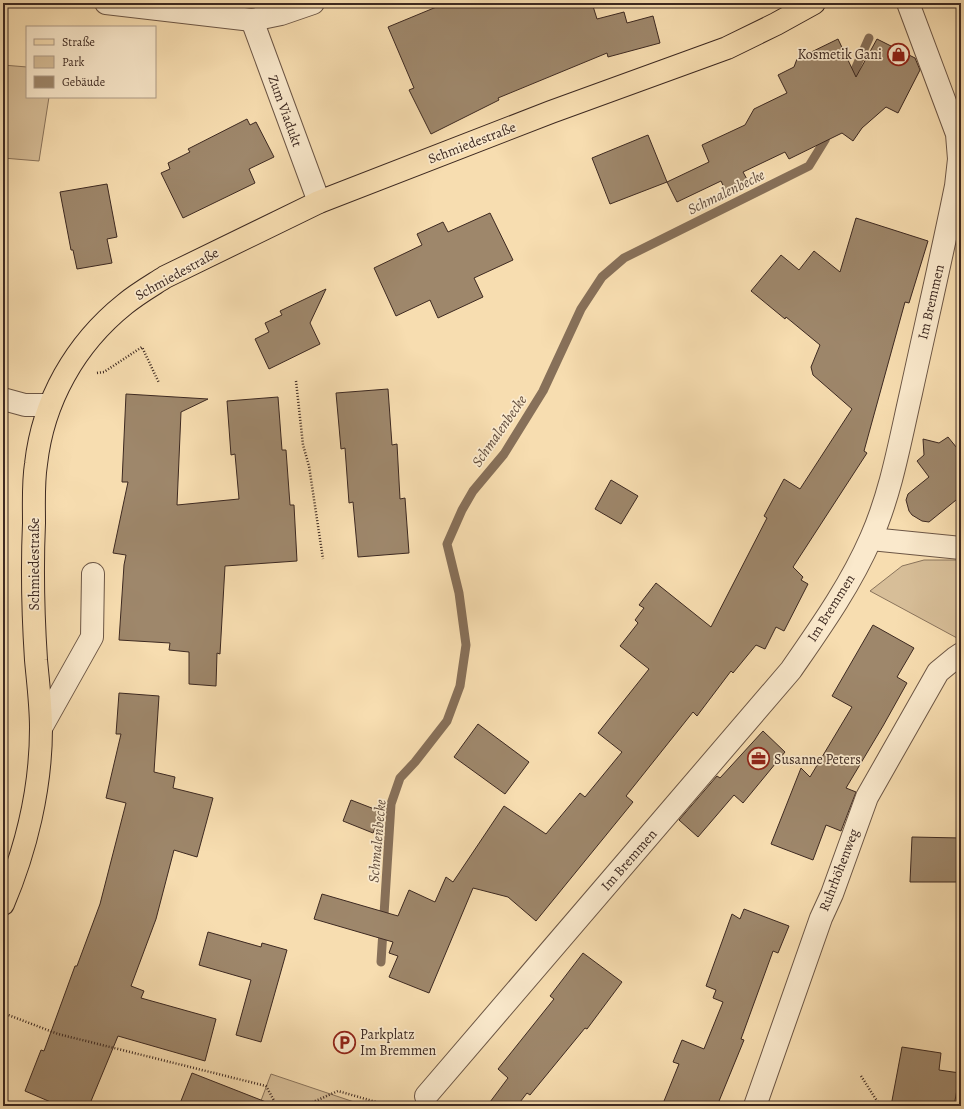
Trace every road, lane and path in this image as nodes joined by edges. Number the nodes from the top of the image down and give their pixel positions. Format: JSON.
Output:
{"nodes":[{"id":1,"x":106,"y":3,"type":"edge"},
{"id":2,"x":313,"y":3,"type":"edge"},
{"id":3,"x":814,"y":3,"type":"edge"},
{"id":4,"x":908,"y":3,"type":"edge"},
{"id":5,"x":252,"y":20,"type":"junction"},
{"id":6,"x":319,"y":202,"type":"junction"},
{"id":7,"x":104,"y":372,"type":"dead end"},
{"id":8,"x":296,"y":381,"type":"dead end"},
{"id":9,"x":159,"y":383,"type":"dead end"},
{"id":10,"x":3,"y":399,"type":"edge"},
{"id":11,"x":50,"y":405,"type":"junction"},
{"id":12,"x":871,"y":539,"type":"junction"},
{"id":13,"x":961,"y":548,"type":"edge"},
{"id":14,"x":323,"y":559,"type":"dead end"},
{"id":15,"x":93,"y":574,"type":"dead end"},
{"id":16,"x":961,"y":654,"type":"edge"},
{"id":17,"x":41,"y":728,"type":"junction"},
{"id":18,"x":3,"y":904,"type":"edge"},
{"id":19,"x":3,"y":1013,"type":"edge"},
{"id":20,"x":861,"y":1076,"type":"dead end"},
{"id":21,"x":426,"y":1096,"type":"dead end"},
{"id":22,"x":278,"y":1106,"type":"edge"},
{"id":23,"x":304,"y":1106,"type":"edge"},
{"id":24,"x":390,"y":1106,"type":"edge"},
{"id":25,"x":755,"y":1106,"type":"edge"},
{"id":26,"x":879,"y":1106,"type":"edge"}],
"edges":[{"from":1,"to":5,"type":"street"},
{"from":2,"to":5,"type":"street"},
{"from":3,"to":6,"type":"main road","name":"Schmiedestraße"},
{"from":4,"to":12,"type":"street","name":"Im Bremmen"},
{"from":5,"to":6,"type":"street","name":"Zum Viadukt"},
{"from":6,"to":11,"type":"main road","name":"Schmiedestraße"},
{"from":7,"to":9,"type":"path"},
{"from":8,"to":14,"type":"path"},
{"from":10,"to":11,"type":"street"},
{"from":11,"to":17,"type":"main road","name":"Schmiedestraße"},
{"from":12,"to":13,"type":"street"},
{"from":12,"to":21,"type":"street","name":"Im Bremmen"},
{"from":15,"to":17,"type":"street"},
{"from":16,"to":25,"type":"street","name":"Ruhrhöhenweg"},
{"from":17,"to":18,"type":"main road","name":"Schmiedestraße"},
{"from":19,"to":22,"type":"path"},
{"from":20,"to":26,"type":"path"},
{"from":23,"to":24,"type":"path"}]}
